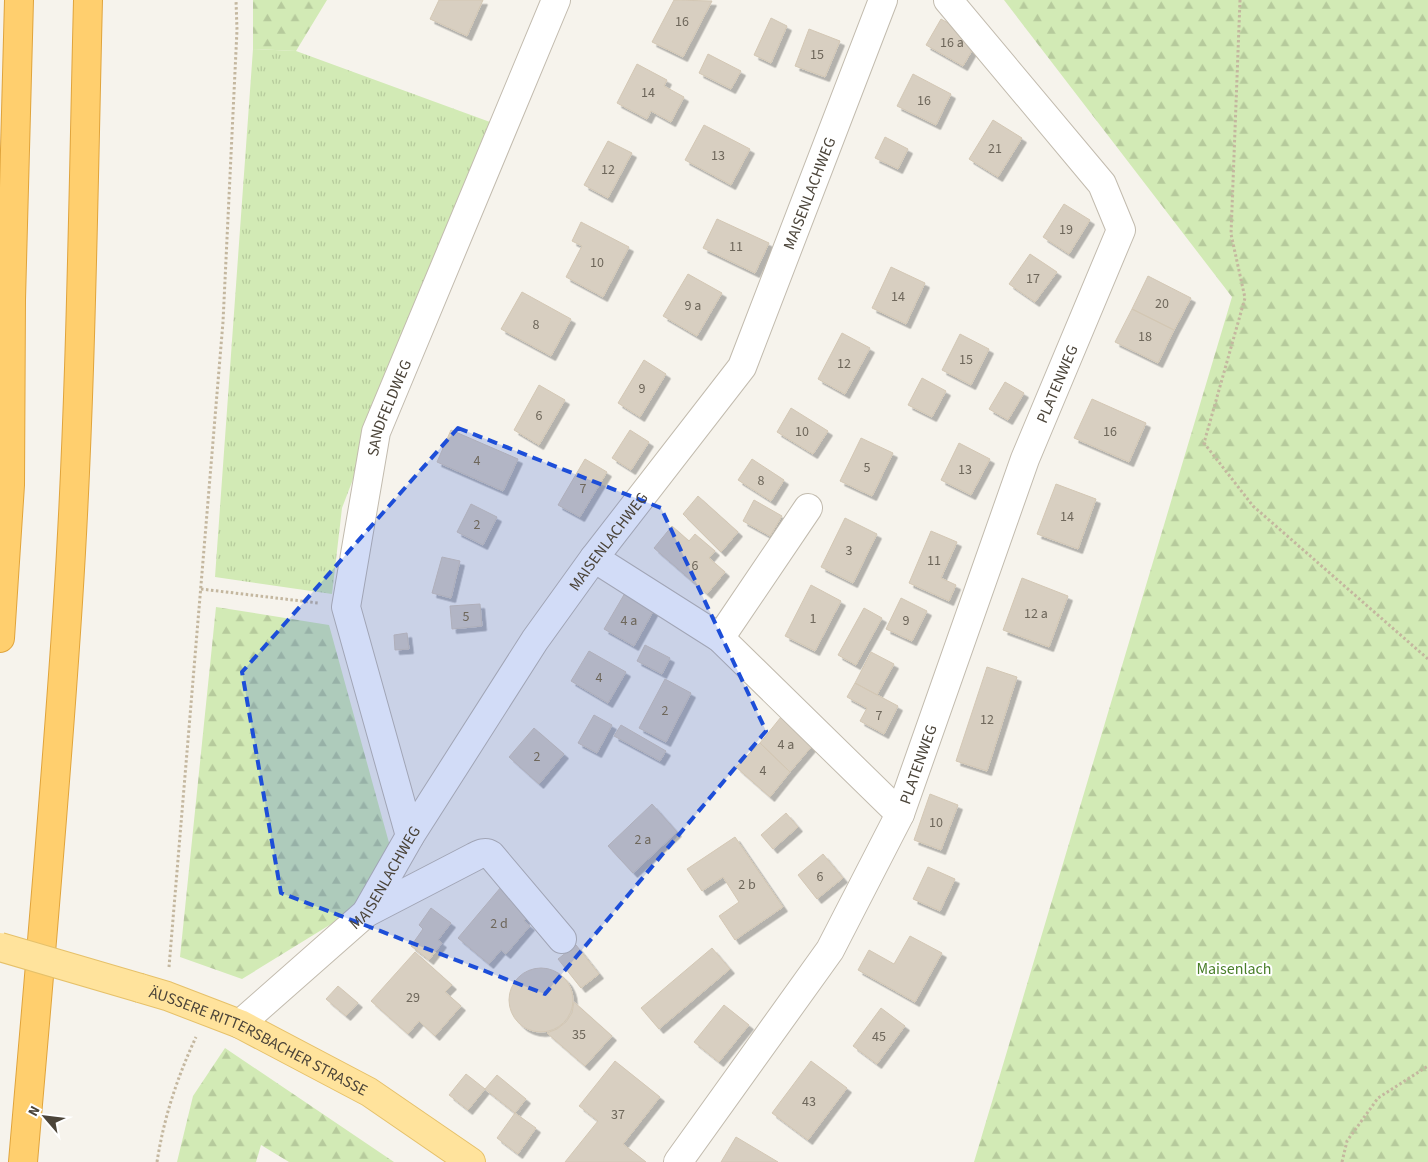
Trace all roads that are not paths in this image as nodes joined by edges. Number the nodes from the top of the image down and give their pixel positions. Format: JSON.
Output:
{"nodes":[{"id":1,"x":19,"y":0,"type":"edge"},
{"id":2,"x":88,"y":0,"type":"edge"},
{"id":3,"x":556,"y":0,"type":"edge"},
{"id":4,"x":884,"y":0,"type":"edge"},
{"id":5,"x":948,"y":0,"type":"edge"},
{"id":6,"x":808,"y":508,"type":"dead end"},
{"id":7,"x":594,"y":558,"type":"junction"},
{"id":8,"x":0,"y":638,"type":"edge"},
{"id":9,"x":720,"y":638,"type":"junction"},
{"id":10,"x":900,"y":814,"type":"junction"},
{"id":11,"x":410,"y":836,"type":"junction"},
{"id":12,"x":366,"y":914,"type":"junction"},
{"id":13,"x":562,"y":939,"type":"dead end"},
{"id":14,"x":0,"y":947,"type":"edge"},
{"id":15,"x":240,"y":1024,"type":"junction"},
{"id":16,"x":23,"y":1162,"type":"edge"},
{"id":17,"x":471,"y":1162,"type":"edge"},
{"id":18,"x":678,"y":1162,"type":"edge"}],
"edges":[{"from":1,"to":8,"type":"highway"},
{"from":2,"to":16,"type":"highway"},
{"from":3,"to":11,"type":"street","name":"SANDFELDWEG"},
{"from":4,"to":7,"type":"street","name":"MAISENLACHWEG"},
{"from":5,"to":10,"type":"street","name":"PLATENWEG"},
{"from":6,"to":9,"type":"street"},
{"from":7,"to":9,"type":"street","name":"PLATENWEG"},
{"from":7,"to":11,"type":"street","name":"MAISENLACHWEG"},
{"from":9,"to":10,"type":"street","name":"PLATENWEG"},
{"from":10,"to":18,"type":"street","name":"PLATENWEG"},
{"from":11,"to":12,"type":"street","name":"MAISENLACHWEG"},
{"from":12,"to":13,"type":"street"},
{"from":12,"to":15,"type":"street","name":"MAISENLACHWEG"},
{"from":14,"to":15,"type":"main road","name":"ÄUSSERE RITTERSBACHER STRASSE","bridge":true},
{"from":15,"to":17,"type":"main road","name":"ÄUSSERE RITTERSBACHER STRASSE"}]}
